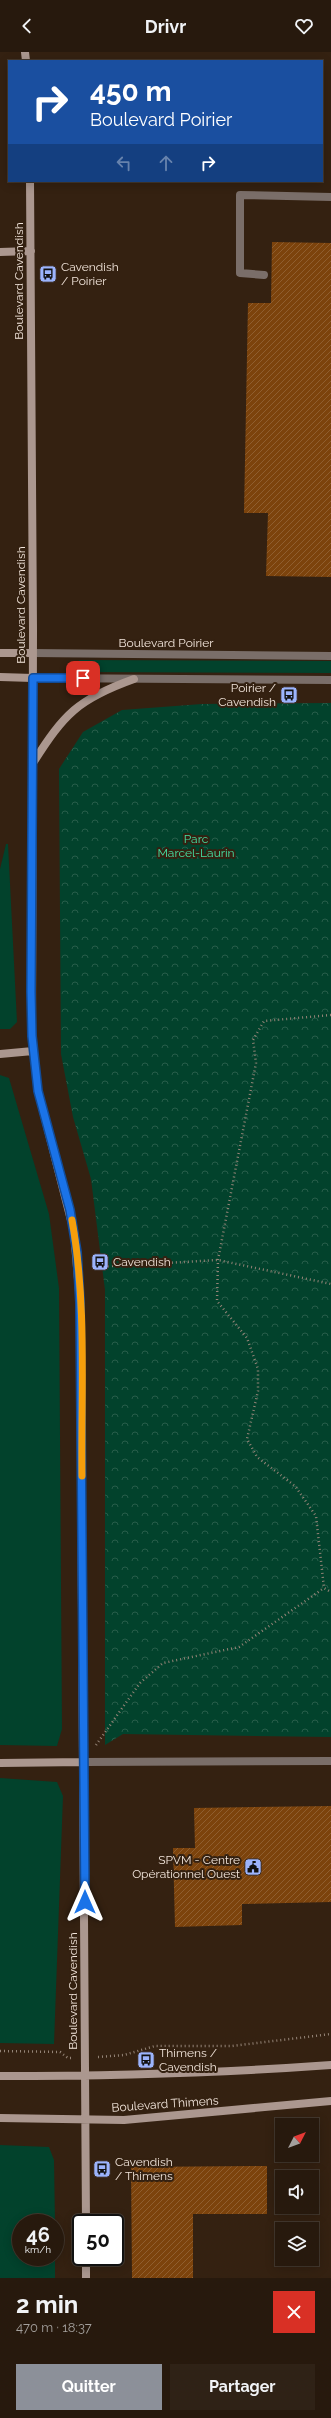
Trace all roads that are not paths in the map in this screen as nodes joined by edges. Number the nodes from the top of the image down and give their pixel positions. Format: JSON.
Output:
{"nodes":[{"id":1,"x":30,"y":182,"type":"edge"},
{"id":2,"x":331,"y":197,"type":"edge"},
{"id":3,"x":31,"y":251,"type":"junction"},
{"id":4,"x":0,"y":252,"type":"edge"},
{"id":5,"x":264,"y":275,"type":"dead end"},
{"id":6,"x":0,"y":653,"type":"edge"},
{"id":7,"x":33,"y":653,"type":"junction"},
{"id":8,"x":331,"y":656,"type":"edge"},
{"id":9,"x":0,"y":678,"type":"edge"},
{"id":10,"x":33,"y":678,"type":"junction"},
{"id":11,"x":134,"y":679,"type":"junction"},
{"id":12,"x":331,"y":680,"type":"edge"},
{"id":13,"x":33,"y":763,"type":"junction"},
{"id":14,"x":33,"y":1051,"type":"junction"},
{"id":15,"x":0,"y":1054,"type":"edge"},
{"id":16,"x":331,"y":1761,"type":"edge"},
{"id":17,"x":0,"y":1762,"type":"edge"},
{"id":18,"x":84,"y":1762,"type":"junction"},
{"id":19,"x":331,"y":2065,"type":"edge"},
{"id":20,"x":0,"y":2076,"type":"edge"},
{"id":21,"x":85,"y":2076,"type":"junction"},
{"id":22,"x":331,"y":2101,"type":"edge"},
{"id":23,"x":0,"y":2118,"type":"edge"},
{"id":24,"x":86,"y":2119,"type":"junction"},
{"id":25,"x":86,"y":2214,"type":"edge"},
{"id":26,"x":86,"y":2266,"type":"edge"},
{"id":27,"x":86,"y":2278,"type":"edge"}],
"edges":[{"from":1,"to":3,"type":"main road","name":"Boulevard Cavendish"},
{"from":2,"to":5,"type":"street"},
{"from":3,"to":4,"type":"main road"},
{"from":3,"to":7,"type":"main road","name":"Boulevard Cavendish"},
{"from":6,"to":7,"type":"main road","name":"Boulevard Poirier"},
{"from":7,"to":8,"type":"street","name":"Boulevard Poirier"},
{"from":7,"to":10,"type":"main road","name":"Boulevard Cavendish"},
{"from":9,"to":10,"type":"main road"},
{"from":10,"to":11,"type":"street"},
{"from":10,"to":13,"type":"main road","name":"Boulevard Cavendish"},
{"from":11,"to":12,"type":"street"},
{"from":11,"to":13,"type":"main road"},
{"from":13,"to":14,"type":"main road","name":"Boulevard Cavendish"},
{"from":14,"to":15,"type":"main road"},
{"from":14,"to":18,"type":"main road","name":"Boulevard Cavendish"},
{"from":16,"to":18,"type":"street"},
{"from":17,"to":18,"type":"main road"},
{"from":18,"to":21,"type":"main road","name":"Boulevard Cavendish"},
{"from":19,"to":21,"type":"main road"},
{"from":20,"to":21,"type":"main road"},
{"from":21,"to":24,"type":"main road","name":"Boulevard Cavendish"},
{"from":22,"to":24,"type":"main road","name":"Boulevard Thimens"},
{"from":23,"to":24,"type":"main road","name":"Boulevard Thimens"},
{"from":24,"to":25,"type":"main road","name":"Boulevard Cavendish"},
{"from":26,"to":27,"type":"main road"}]}
